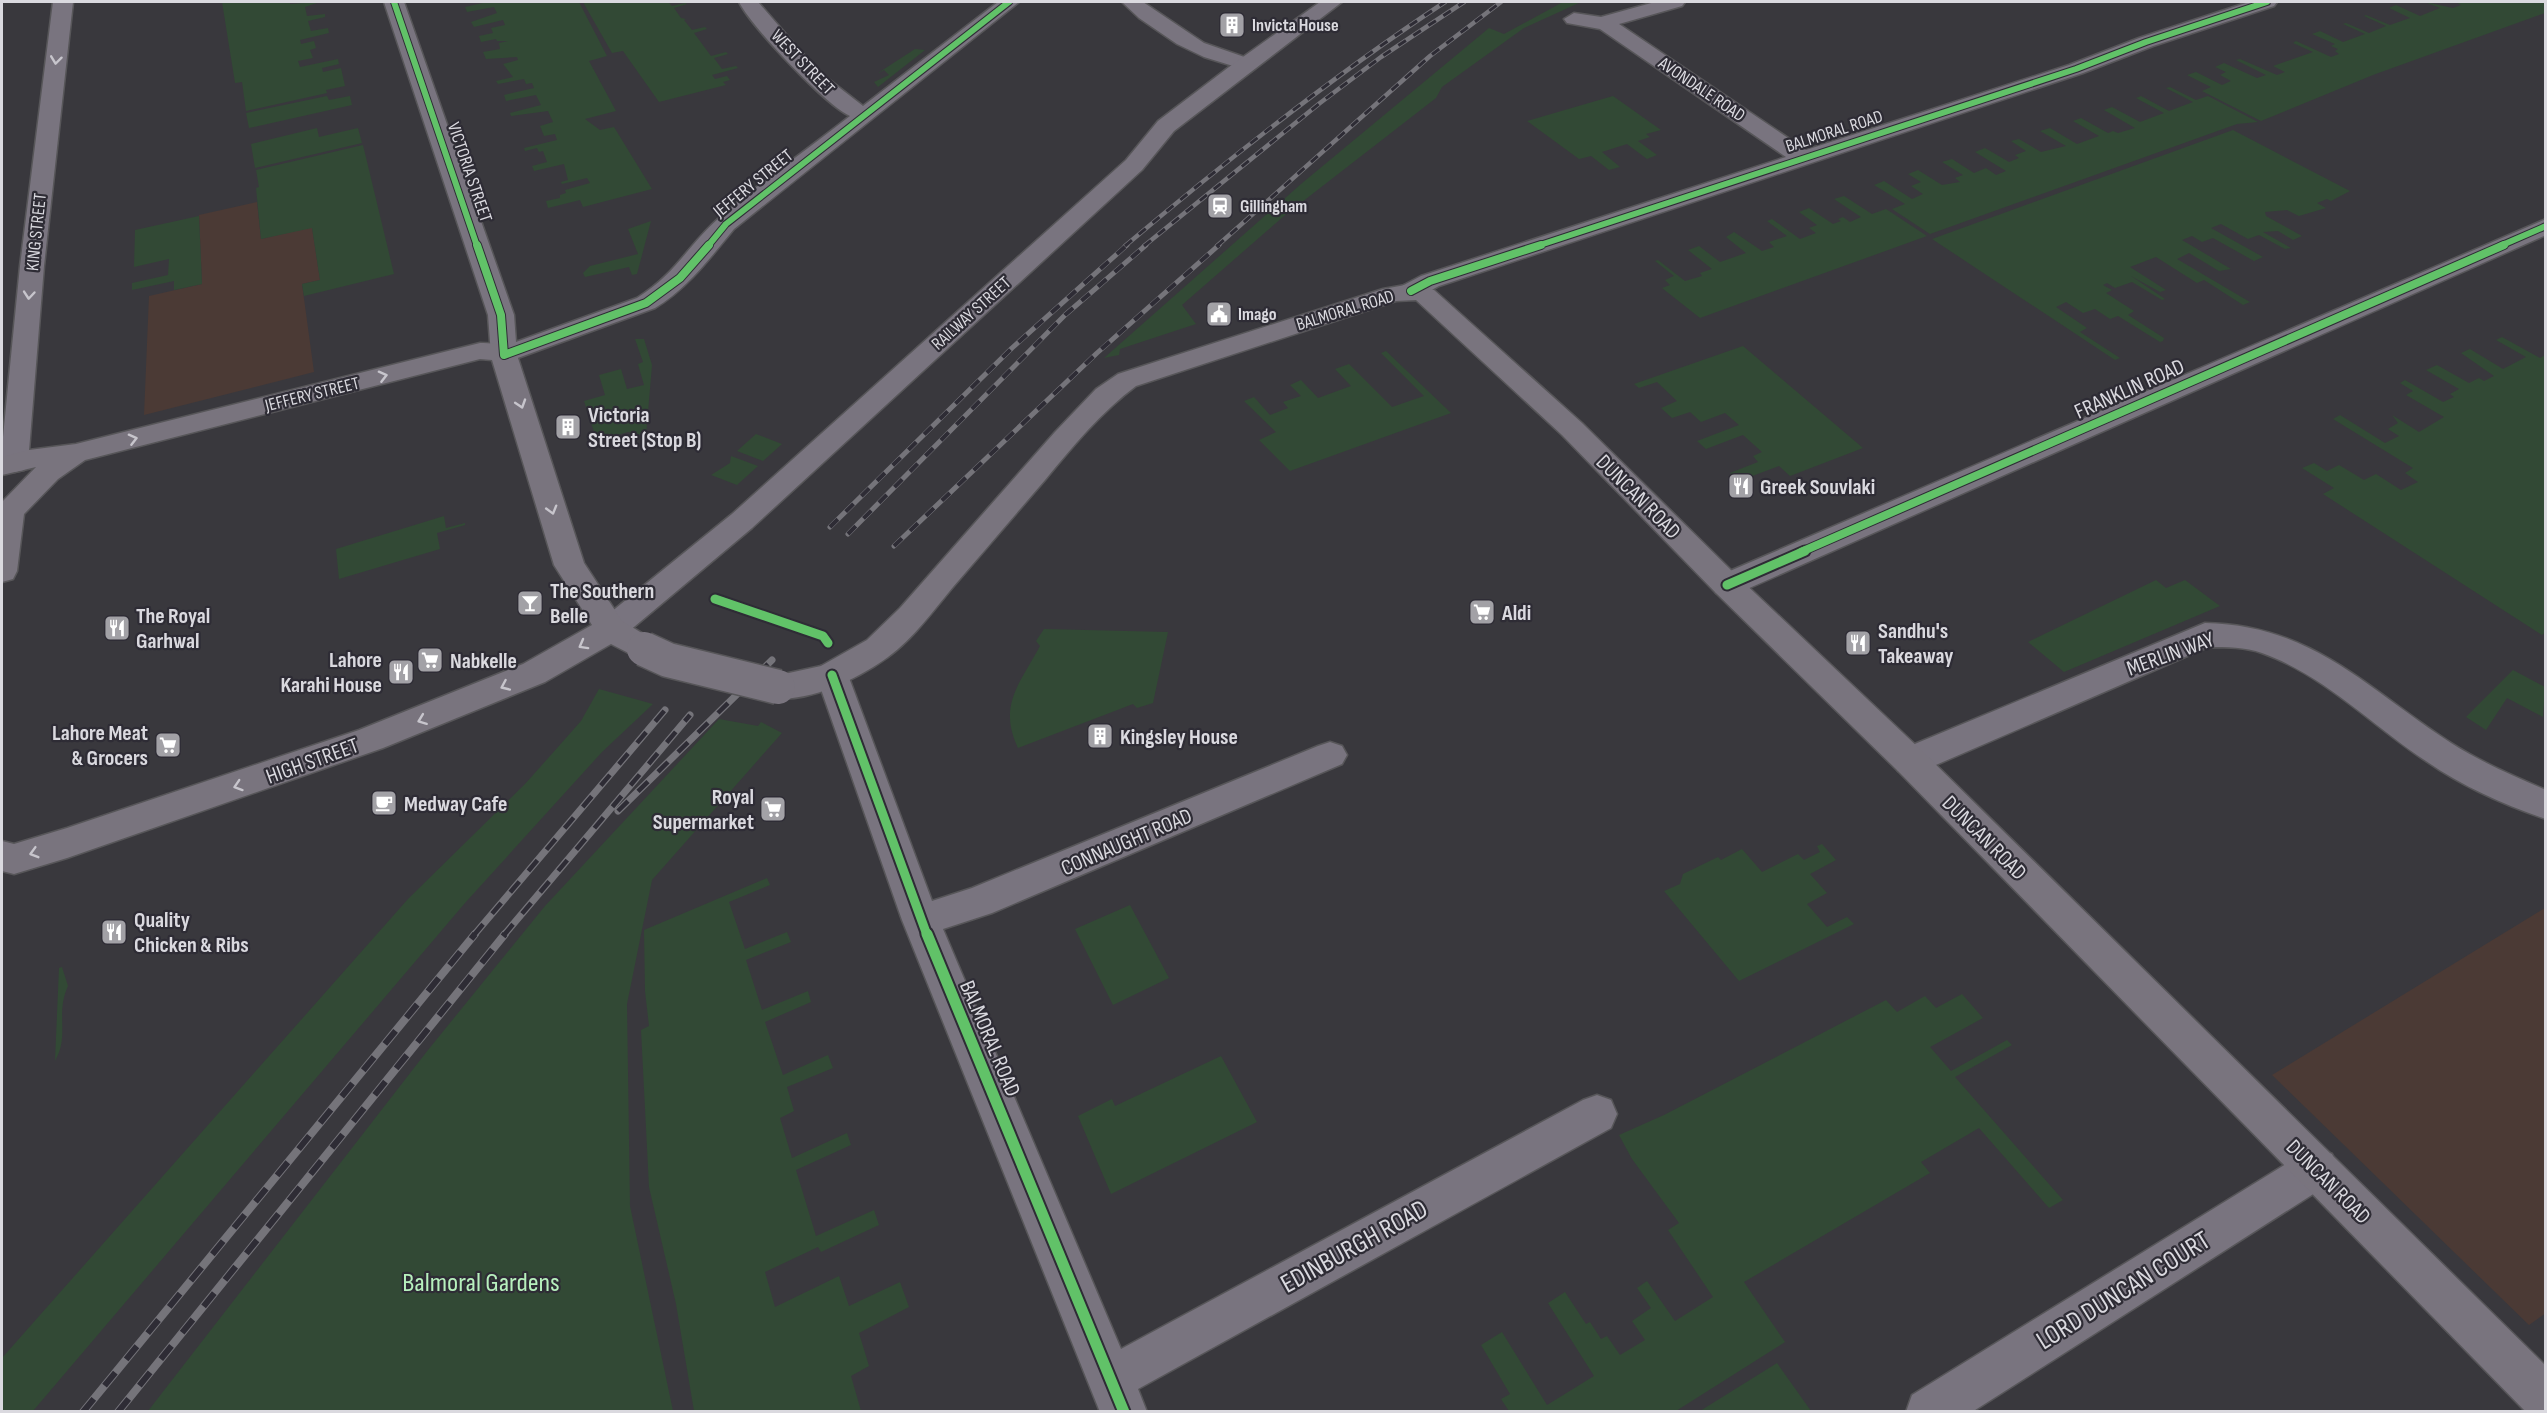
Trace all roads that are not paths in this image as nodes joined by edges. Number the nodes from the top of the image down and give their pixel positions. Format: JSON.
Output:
{"nodes":[{"id":1,"x":63,"y":2,"type":"edge"},
{"id":2,"x":394,"y":2,"type":"edge"},
{"id":3,"x":748,"y":2,"type":"edge"},
{"id":4,"x":1009,"y":2,"type":"edge"},
{"id":5,"x":1131,"y":2,"type":"edge"},
{"id":6,"x":1332,"y":2,"type":"edge"},
{"id":7,"x":1675,"y":2,"type":"edge"},
{"id":8,"x":2267,"y":2,"type":"edge"},
{"id":9,"x":2203,"y":6,"type":"dead end"},
{"id":10,"x":2223,"y":16,"type":"junction"},
{"id":11,"x":1574,"y":19,"type":"dead end"},
{"id":12,"x":1610,"y":21,"type":"junction"},
{"id":13,"x":1238,"y":69,"type":"junction"},
{"id":14,"x":865,"y":114,"type":"junction"},
{"id":15,"x":1803,"y":158,"type":"junction"},
{"id":16,"x":2546,"y":226,"type":"edge"},
{"id":17,"x":1411,"y":291,"type":"junction"},
{"id":18,"x":504,"y":355,"type":"junction"},
{"id":19,"x":76,"y":453,"type":"junction"},
{"id":20,"x":8,"y":464,"type":"edge"},
{"id":21,"x":6,"y":510,"type":"edge"},
{"id":22,"x":2,"y":571,"type":"edge"},
{"id":23,"x":1727,"y":585,"type":"junction"},
{"id":24,"x":611,"y":629,"type":"junction"},
{"id":25,"x":832,"y":675,"type":"junction"},
{"id":26,"x":1330,"y":755,"type":"dead end"},
{"id":27,"x":1910,"y":762,"type":"junction"},
{"id":28,"x":2546,"y":805,"type":"edge"},
{"id":29,"x":2,"y":856,"type":"edge"},
{"id":30,"x":921,"y":920,"type":"junction"},
{"id":31,"x":1597,"y":1114,"type":"dead end"},
{"id":32,"x":2317,"y":1168,"type":"junction"},
{"id":33,"x":1118,"y":1395,"type":"edge"},
{"id":34,"x":2546,"y":1399,"type":"edge"},
{"id":35,"x":1929,"y":1412,"type":"edge"}],
"edges":[{"from":1,"to":20,"type":"street","name":"KING STREET","one_way":true},
{"from":2,"to":18,"type":"street","name":"VICTORIA STREET"},
{"from":3,"to":14,"type":"street","name":"WEST STREET"},
{"from":4,"to":14,"type":"street","name":"JEFFERY STREET"},
{"from":5,"to":13,"type":"street"},
{"from":6,"to":13,"type":"street","name":"RAILWAY STREET"},
{"from":7,"to":12,"type":"street"},
{"from":8,"to":10,"type":"street","name":"BALMORAL ROAD"},
{"from":9,"to":10,"type":"street"},
{"from":10,"to":15,"type":"street","name":"BALMORAL ROAD"},
{"from":11,"to":12,"type":"street"},
{"from":12,"to":15,"type":"street","name":"AVONDALE ROAD"},
{"from":13,"to":24,"type":"street","name":"RAILWAY STREET"},
{"from":14,"to":18,"type":"street","name":"JEFFERY STREET"},
{"from":15,"to":17,"type":"street","name":"BALMORAL ROAD"},
{"from":16,"to":23,"type":"street","name":"FRANKLIN ROAD"},
{"from":17,"to":23,"type":"main road","name":"DUNCAN ROAD"},
{"from":17,"to":25,"type":"main road","name":"BALMORAL ROAD"},
{"from":19,"to":18,"type":"main road","name":"JEFFERY STREET","one_way":true},
{"from":18,"to":24,"type":"main road","name":"VICTORIA STREET","one_way":true},
{"from":19,"to":20,"type":"main road","name":"JEFFERY STREET"},
{"from":19,"to":21,"type":"main road"},
{"from":21,"to":22,"type":"main road"},
{"from":23,"to":27,"type":"main road","name":"DUNCAN ROAD"},
{"from":24,"to":25,"type":"main road","name":"BALMORAL ROAD","bridge":true},
{"from":24,"to":29,"type":"main road","name":"HIGH STREET","one_way":true},
{"from":25,"to":30,"type":"street","name":"BALMORAL ROAD"},
{"from":26,"to":30,"type":"street","name":"CONNAUGHT ROAD"},
{"from":27,"to":28,"type":"street","name":"MERLIN WAY"},
{"from":27,"to":32,"type":"main road","name":"DUNCAN ROAD"},
{"from":30,"to":33,"type":"street","name":"BALMORAL ROAD"},
{"from":31,"to":33,"type":"street","name":"EDINBURGH ROAD"},
{"from":32,"to":34,"type":"main road","name":"DUNCAN ROAD"},
{"from":32,"to":35,"type":"street","name":"LORD DUNCAN COURT"}]}
